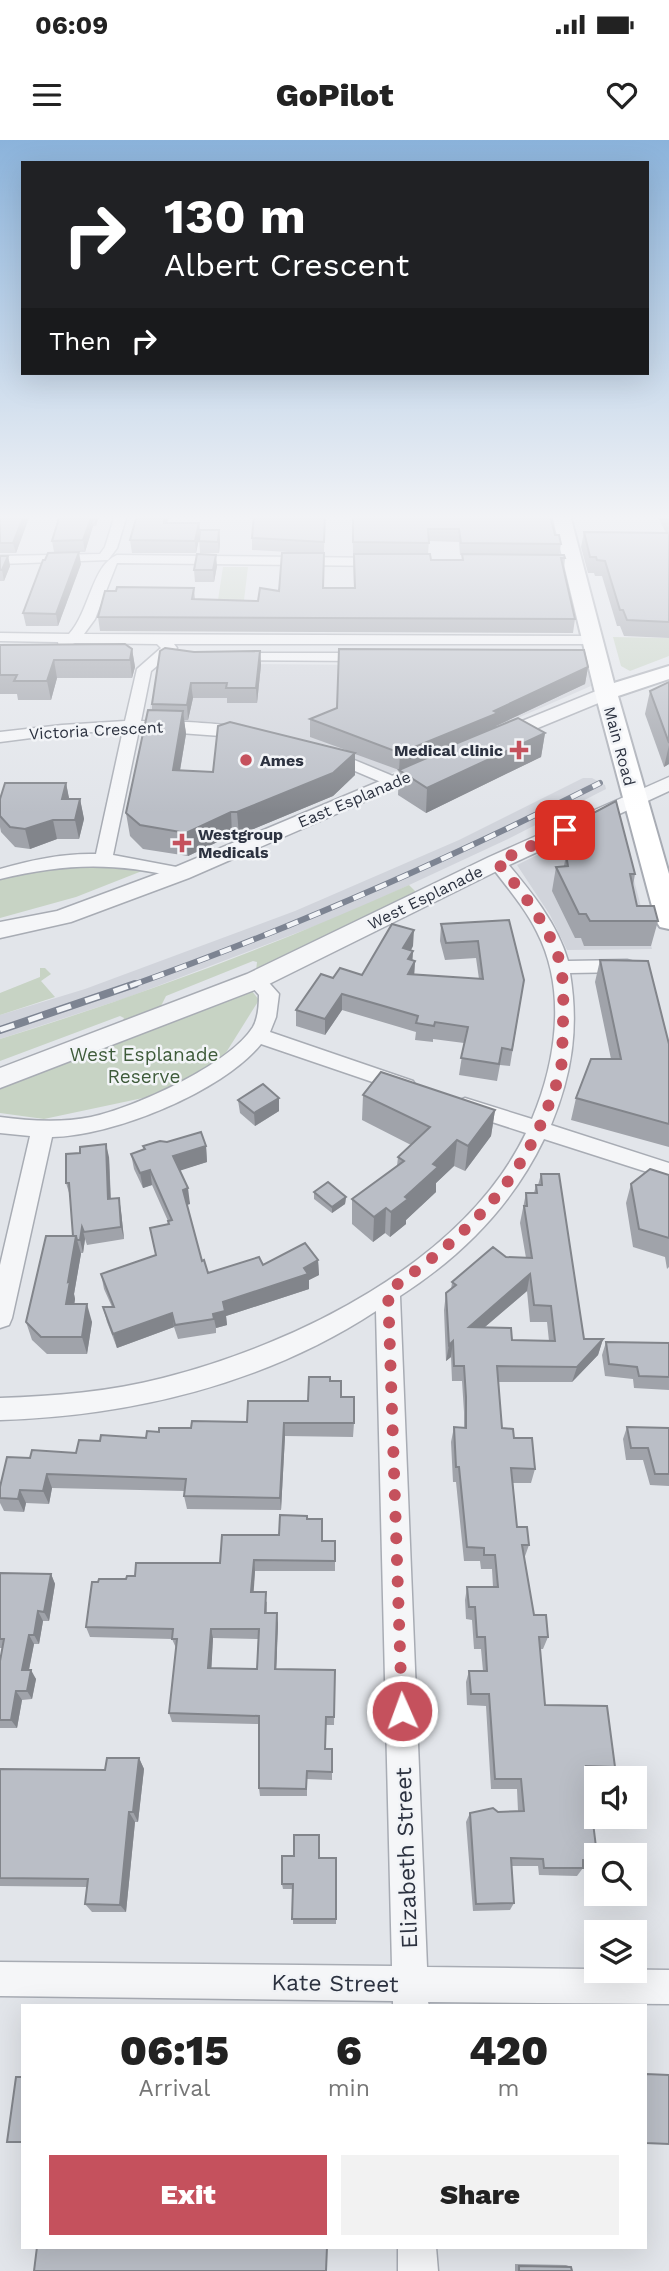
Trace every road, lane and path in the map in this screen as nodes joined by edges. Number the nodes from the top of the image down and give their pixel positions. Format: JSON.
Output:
{"nodes":[{"id":1,"x":90,"y":614,"type":"edge"},
{"id":2,"x":584,"y":614,"type":"edge"},
{"id":3,"x":86,"y":627,"type":"junction"},
{"id":4,"x":0,"y":637,"type":"edge"},
{"id":5,"x":72,"y":640,"type":"junction"},
{"id":6,"x":110,"y":640,"type":"junction"},
{"id":7,"x":594,"y":640,"type":"junction"},
{"id":8,"x":501,"y":647,"type":"joint"},
{"id":9,"x":161,"y":648,"type":"junction"},
{"id":10,"x":64,"y":656,"type":"edge"},
{"id":11,"x":381,"y":657,"type":"edge"},
{"id":12,"x":181,"y":658,"type":"edge"},
{"id":13,"x":214,"y":658,"type":"edge"},
{"id":14,"x":669,"y":672,"type":"edge"},
{"id":15,"x":606,"y":693,"type":"junction"},
{"id":16,"x":132,"y":725,"type":"junction"},
{"id":17,"x":263,"y":736,"type":"edge"},
{"id":18,"x":0,"y":737,"type":"edge"},
{"id":19,"x":312,"y":748,"type":"edge"},
{"id":20,"x":394,"y":782,"type":"junction"},
{"id":21,"x":669,"y":783,"type":"edge"},
{"id":22,"x":634,"y":799,"type":"junction"},
{"id":23,"x":104,"y":858,"type":"junction"},
{"id":24,"x":497,"y":862,"type":"junction"},
{"id":25,"x":181,"y":873,"type":"junction"},
{"id":26,"x":0,"y":874,"type":"edge"},
{"id":27,"x":669,"y":921,"type":"edge"},
{"id":28,"x":0,"y":930,"type":"edge"},
{"id":29,"x":643,"y":966,"type":"edge"},
{"id":30,"x":560,"y":967,"type":"junction"},
{"id":31,"x":256,"y":980,"type":"junction"},
{"id":32,"x":257,"y":1035,"type":"junction"},
{"id":33,"x":0,"y":1078,"type":"edge"},
{"id":34,"x":425,"y":1092,"type":"edge"},
{"id":35,"x":450,"y":1101,"type":"edge"},
{"id":36,"x":0,"y":1125,"type":"edge"},
{"id":37,"x":539,"y":1130,"type":"junction"},
{"id":38,"x":42,"y":1131,"type":"junction"},
{"id":39,"x":669,"y":1171,"type":"edge"},
{"id":40,"x":388,"y":1291,"type":"junction"},
{"id":41,"x":0,"y":1318,"type":"edge"},
{"id":42,"x":0,"y":1409,"type":"edge"},
{"id":43,"x":0,"y":1979,"type":"edge"},
{"id":44,"x":669,"y":1987,"type":"edge"},
{"id":45,"x":410,"y":1995,"type":"edge"},
{"id":46,"x":417,"y":2249,"type":"edge"},
{"id":47,"x":418,"y":2271,"type":"edge"}],
"edges":[{"from":1,"to":3,"type":"street"},
{"from":2,"to":7,"type":"main road","name":"Main Road"},
{"from":3,"to":5,"type":"street"},
{"from":3,"to":6,"type":"street"},
{"from":4,"to":5,"type":"street"},
{"from":5,"to":6,"type":"street"},
{"from":5,"to":10,"type":"street"},
{"from":6,"to":9,"type":"street"},
{"from":7,"to":8,"type":"street"},
{"from":7,"to":15,"type":"main road","name":"Main Road"},
{"from":8,"to":9,"type":"street"},
{"from":9,"to":12,"type":"street"},
{"from":9,"to":16,"type":"street"},
{"from":11,"to":13,"type":"street"},
{"from":14,"to":15,"type":"main road"},
{"from":15,"to":20,"type":"street","name":"East Esplanade"},
{"from":15,"to":22,"type":"main road","name":"Main Road"},
{"from":16,"to":17,"type":"street","name":"Victoria Crescent"},
{"from":16,"to":18,"type":"street","name":"Victoria Crescent"},
{"from":16,"to":23,"type":"street"},
{"from":19,"to":20,"type":"street"},
{"from":20,"to":25,"type":"street","name":"East Esplanade"},
{"from":21,"to":22,"type":"street","name":"West Esplanade"},
{"from":22,"to":24,"type":"street","name":"West Esplanade"},
{"from":22,"to":27,"type":"main road","name":"Main Road"},
{"from":23,"to":25,"type":"street"},
{"from":23,"to":26,"type":"street"},
{"from":24,"to":30,"type":"street"},
{"from":24,"to":31,"type":"street","name":"West Esplanade"},
{"from":25,"to":28,"type":"street","name":"East Esplanade"},
{"from":29,"to":30,"type":"street"},
{"from":30,"to":37,"type":"street"},
{"from":31,"to":32,"type":"street"},
{"from":31,"to":33,"type":"street","name":"West Esplanade"},
{"from":32,"to":34,"type":"street"},
{"from":32,"to":38,"type":"street"},
{"from":35,"to":37,"type":"street"},
{"from":36,"to":38,"type":"street"},
{"from":37,"to":39,"type":"street"},
{"from":37,"to":40,"type":"street"},
{"from":38,"to":41,"type":"street"},
{"from":40,"to":42,"type":"street"},
{"from":40,"to":45,"type":"street","name":"Elizabeth Street"},
{"from":43,"to":45,"type":"street","name":"Kate Street"},
{"from":44,"to":45,"type":"street","name":"Kate Street"},
{"from":46,"to":47,"type":"street"}]}
